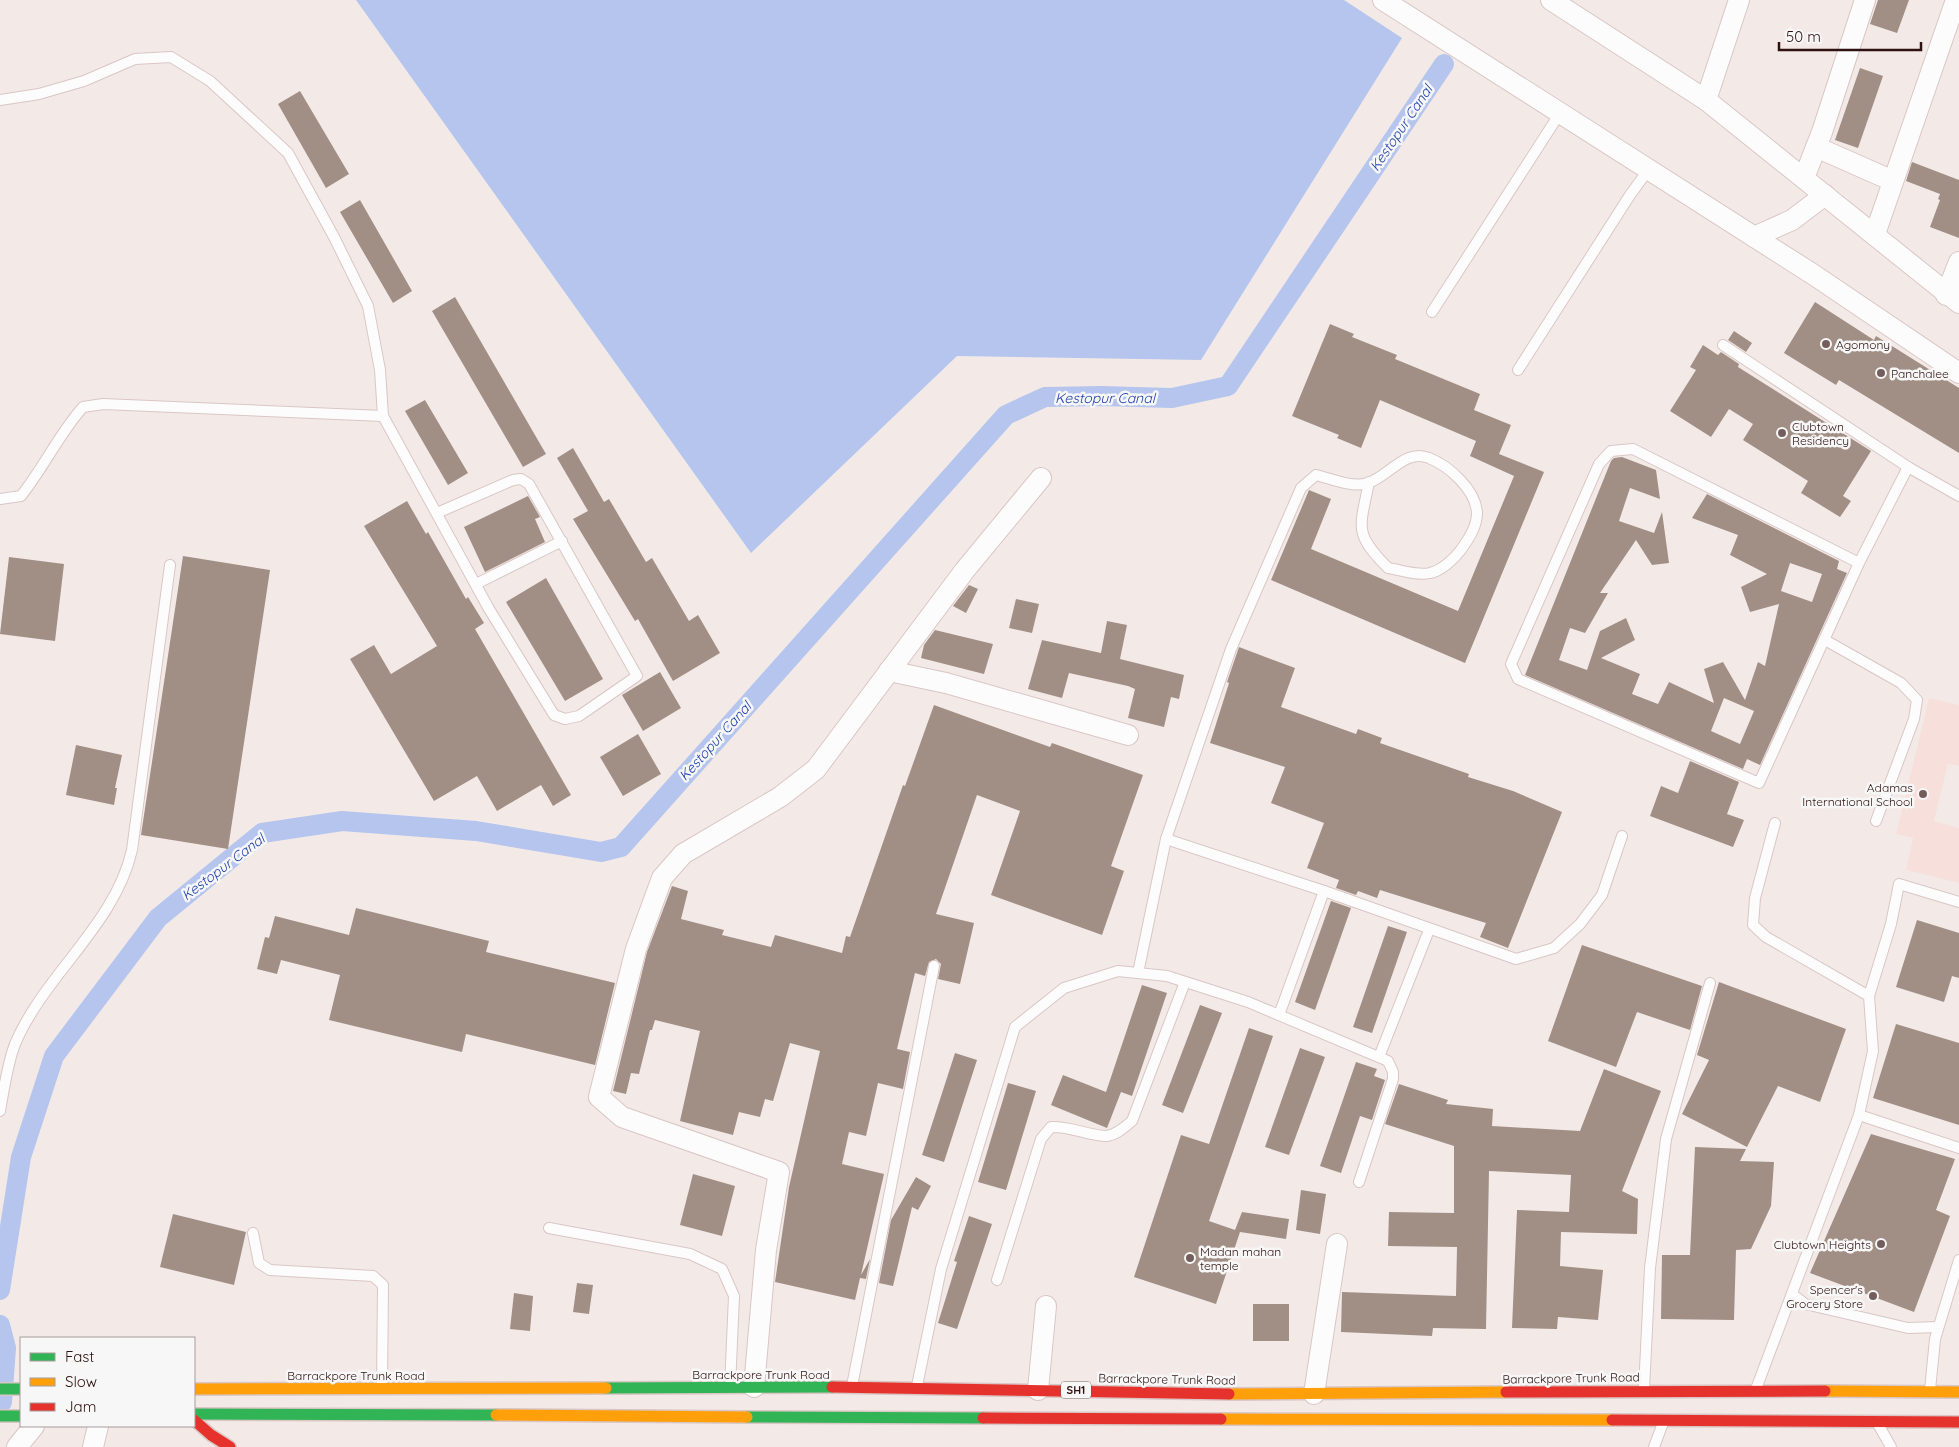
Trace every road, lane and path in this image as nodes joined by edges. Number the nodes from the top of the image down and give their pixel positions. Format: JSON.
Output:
{"nodes":[{"id":1,"x":1383,"y":0,"type":"edge"},
{"id":2,"x":1551,"y":0,"type":"edge"},
{"id":3,"x":1739,"y":0,"type":"edge"},
{"id":4,"x":1865,"y":0,"type":"edge"},
{"id":5,"x":1956,"y":0,"type":"edge"},
{"id":6,"x":0,"y":100,"type":"edge"},
{"id":7,"x":1706,"y":100,"type":"junction"},
{"id":8,"x":1557,"y":118,"type":"junction"},
{"id":9,"x":1816,"y":147,"type":"junction"},
{"id":10,"x":1645,"y":174,"type":"junction"},
{"id":11,"x":1804,"y":178,"type":"junction"},
{"id":12,"x":1893,"y":181,"type":"junction"},
{"id":13,"x":1825,"y":195,"type":"junction"},
{"id":14,"x":1875,"y":234,"type":"junction"},
{"id":15,"x":1754,"y":237,"type":"junction"},
{"id":16,"x":1959,"y":262,"type":"edge"},
{"id":17,"x":1953,"y":299,"type":"edge"},
{"id":18,"x":1432,"y":312,"type":"dead end"},
{"id":19,"x":1723,"y":345,"type":"dead end"},
{"id":20,"x":1518,"y":370,"type":"dead end"},
{"id":21,"x":1959,"y":373,"type":"edge"},
{"id":22,"x":383,"y":416,"type":"junction"},
{"id":23,"x":1908,"y":467,"type":"junction"},
{"id":24,"x":1041,"y":478,"type":"dead end"},
{"id":25,"x":1369,"y":482,"type":"junction"},
{"id":26,"x":1959,"y":496,"type":"edge"},
{"id":27,"x":0,"y":499,"type":"edge"},
{"id":28,"x":437,"y":513,"type":"junction"},
{"id":29,"x":562,"y":541,"type":"junction"},
{"id":30,"x":1859,"y":563,"type":"junction"},
{"id":31,"x":170,"y":564,"type":"dead end"},
{"id":32,"x":476,"y":584,"type":"junction"},
{"id":33,"x":1825,"y":640,"type":"junction"},
{"id":34,"x":889,"y":671,"type":"junction"},
{"id":35,"x":1128,"y":735,"type":"dead end"},
{"id":36,"x":1876,"y":821,"type":"dead end"},
{"id":37,"x":1775,"y":823,"type":"dead end"},
{"id":38,"x":1622,"y":836,"type":"dead end"},
{"id":39,"x":1166,"y":839,"type":"junction"},
{"id":40,"x":1324,"y":890,"type":"junction"},
{"id":41,"x":1959,"y":902,"type":"edge"},
{"id":42,"x":1429,"y":930,"type":"junction"},
{"id":43,"x":934,"y":966,"type":"dead end"},
{"id":44,"x":1138,"y":973,"type":"junction"},
{"id":45,"x":1185,"y":982,"type":"junction"},
{"id":46,"x":1710,"y":982,"type":"dead end"},
{"id":47,"x":1869,"y":996,"type":"junction"},
{"id":48,"x":1278,"y":1015,"type":"junction"},
{"id":49,"x":1379,"y":1057,"type":"junction"},
{"id":50,"x":0,"y":1111,"type":"edge"},
{"id":51,"x":1859,"y":1115,"type":"junction"},
{"id":52,"x":1959,"y":1148,"type":"edge"},
{"id":53,"x":1359,"y":1182,"type":"dead end"},
{"id":54,"x":548,"y":1228,"type":"dead end"},
{"id":55,"x":253,"y":1233,"type":"dead end"},
{"id":56,"x":1337,"y":1244,"type":"dead end"},
{"id":57,"x":1959,"y":1260,"type":"edge"},
{"id":58,"x":997,"y":1280,"type":"dead end"},
{"id":59,"x":1792,"y":1294,"type":"junction"},
{"id":60,"x":1046,"y":1306,"type":"dead end"},
{"id":61,"x":1938,"y":1327,"type":"junction"},
{"id":62,"x":754,"y":1387,"type":"junction"},
{"id":63,"x":852,"y":1387,"type":"junction"},
{"id":64,"x":917,"y":1387,"type":"junction"},
{"id":65,"x":382,"y":1388,"type":"junction"},
{"id":66,"x":730,"y":1388,"type":"junction"},
{"id":67,"x":0,"y":1389,"type":"edge"},
{"id":68,"x":20,"y":1389,"type":"edge"},
{"id":69,"x":195,"y":1389,"type":"edge"},
{"id":70,"x":1038,"y":1390,"type":"junction"},
{"id":71,"x":1644,"y":1390,"type":"junction"},
{"id":72,"x":1756,"y":1390,"type":"junction"},
{"id":73,"x":1930,"y":1391,"type":"junction"},
{"id":74,"x":1959,"y":1392,"type":"edge"},
{"id":75,"x":1314,"y":1394,"type":"junction"},
{"id":76,"x":195,"y":1414,"type":"edge"},
{"id":77,"x":0,"y":1416,"type":"edge"},
{"id":78,"x":20,"y":1416,"type":"edge"},
{"id":79,"x":1876,"y":1421,"type":"junction"},
{"id":80,"x":195,"y":1422,"type":"edge"},
{"id":81,"x":1663,"y":1422,"type":"junction"},
{"id":82,"x":1959,"y":1422,"type":"edge"},
{"id":83,"x":33,"y":1427,"type":"edge"},
{"id":84,"x":98,"y":1427,"type":"edge"},
{"id":85,"x":208,"y":1441,"type":"edge"},
{"id":86,"x":16,"y":1447,"type":"edge"},
{"id":87,"x":93,"y":1447,"type":"edge"},
{"id":88,"x":228,"y":1447,"type":"edge"},
{"id":89,"x":1654,"y":1447,"type":"edge"},
{"id":90,"x":1891,"y":1447,"type":"edge"}],
"edges":[{"from":1,"to":8,"type":"street"},
{"from":2,"to":7,"type":"street"},
{"from":3,"to":7,"type":"street"},
{"from":4,"to":9,"type":"street"},
{"from":5,"to":12,"type":"street"},
{"from":6,"to":22,"type":"lane"},
{"from":7,"to":11,"type":"street"},
{"from":8,"to":10,"type":"street"},
{"from":8,"to":18,"type":"lane"},
{"from":9,"to":11,"type":"street"},
{"from":9,"to":12,"type":"street"},
{"from":10,"to":15,"type":"street"},
{"from":10,"to":20,"type":"lane"},
{"from":11,"to":13,"type":"street"},
{"from":12,"to":14,"type":"street"},
{"from":13,"to":14,"type":"street"},
{"from":13,"to":15,"type":"street"},
{"from":14,"to":17,"type":"street"},
{"from":15,"to":21,"type":"street"},
{"from":16,"to":17,"type":"street"},
{"from":19,"to":23,"type":"lane"},
{"from":22,"to":27,"type":"lane"},
{"from":22,"to":28,"type":"lane"},
{"from":23,"to":26,"type":"lane"},
{"from":23,"to":30,"type":"lane"},
{"from":24,"to":34,"type":"street"},
{"from":25,"to":25,"type":"lane"},
{"from":25,"to":39,"type":"lane"},
{"from":28,"to":29,"type":"lane"},
{"from":28,"to":32,"type":"lane"},
{"from":29,"to":32,"type":"lane"},
{"from":29,"to":32,"type":"lane"},
{"from":30,"to":33,"type":"lane"},
{"from":30,"to":33,"type":"lane"},
{"from":31,"to":50,"type":"lane"},
{"from":33,"to":36,"type":"lane"},
{"from":34,"to":35,"type":"street"},
{"from":34,"to":62,"type":"street"},
{"from":37,"to":47,"type":"lane"},
{"from":38,"to":42,"type":"lane"},
{"from":39,"to":40,"type":"lane"},
{"from":39,"to":44,"type":"lane"},
{"from":40,"to":42,"type":"lane"},
{"from":40,"to":48,"type":"lane"},
{"from":41,"to":47,"type":"lane"},
{"from":42,"to":49,"type":"lane"},
{"from":43,"to":63,"type":"lane"},
{"from":44,"to":45,"type":"lane"},
{"from":44,"to":64,"type":"lane"},
{"from":45,"to":48,"type":"lane"},
{"from":45,"to":58,"type":"lane"},
{"from":46,"to":71,"type":"lane"},
{"from":47,"to":51,"type":"lane"},
{"from":48,"to":49,"type":"lane"},
{"from":49,"to":53,"type":"lane"},
{"from":51,"to":52,"type":"lane"},
{"from":51,"to":59,"type":"lane"},
{"from":54,"to":66,"type":"lane"},
{"from":55,"to":65,"type":"lane"},
{"from":56,"to":75,"type":"street"},
{"from":57,"to":61,"type":"lane"},
{"from":59,"to":61,"type":"lane"},
{"from":59,"to":72,"type":"lane"},
{"from":60,"to":70,"type":"street"},
{"from":61,"to":73,"type":"lane"},
{"from":62,"to":63,"type":"main road","name":"Barrackpore Trunk Road","number":"SH1"},
{"from":62,"to":66,"type":"main road","name":"Barrackpore Trunk Road","number":"SH1"},
{"from":63,"to":64,"type":"main road","name":"Barrackpore Trunk Road","number":"SH1"},
{"from":64,"to":70,"type":"main road","name":"Barrackpore Trunk Road","number":"SH1"},
{"from":65,"to":66,"type":"main road","name":"Barrackpore Trunk Road","number":"SH1"},
{"from":65,"to":69,"type":"main road","name":"Barrackpore Trunk Road","number":"SH1"},
{"from":67,"to":68,"type":"main road"},
{"from":70,"to":75,"type":"main road","name":"Barrackpore Trunk Road","number":"SH1"},
{"from":71,"to":72,"type":"main road","name":"Barrackpore Trunk Road","number":"SH1"},
{"from":71,"to":75,"type":"main road","name":"Barrackpore Trunk Road","number":"SH1"},
{"from":72,"to":73,"type":"main road","name":"Barrackpore Trunk Road","number":"SH1"},
{"from":73,"to":74,"type":"main road","name":"Barrackpore Trunk Road","number":"SH1"},
{"from":76,"to":81,"type":"main road"},
{"from":77,"to":78,"type":"main road"},
{"from":79,"to":81,"type":"main road"},
{"from":79,"to":82,"type":"main road"},
{"from":79,"to":90,"type":"lane"},
{"from":80,"to":85,"type":"main road"},
{"from":81,"to":89,"type":"lane"},
{"from":83,"to":86,"type":"street"},
{"from":84,"to":87,"type":"street"},
{"from":85,"to":88,"type":"main road"}]}
